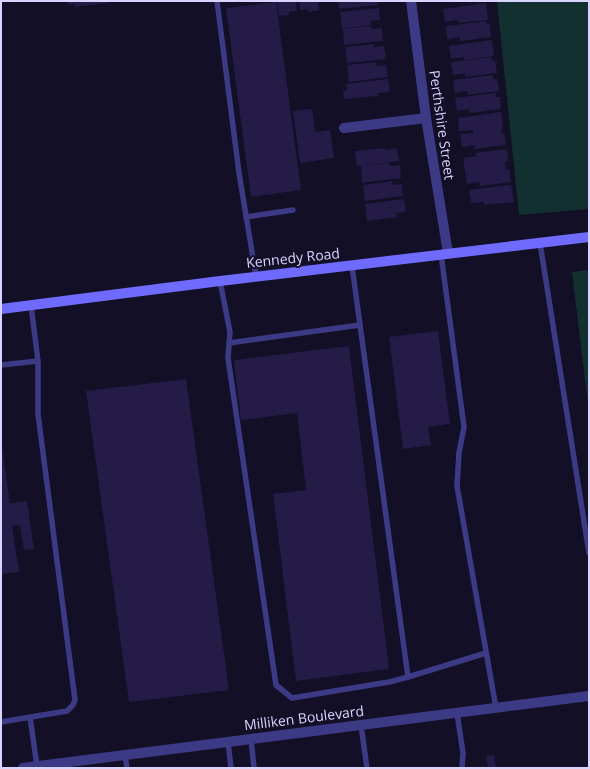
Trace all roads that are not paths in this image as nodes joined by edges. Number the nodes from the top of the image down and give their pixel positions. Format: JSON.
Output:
{"nodes":[{"id":1,"x":217,"y":1,"type":"edge"},
{"id":2,"x":411,"y":1,"type":"edge"},
{"id":3,"x":426,"y":118,"type":"junction"},
{"id":4,"x":344,"y":128,"type":"dead end"},
{"id":5,"x":293,"y":210,"type":"dead end"},
{"id":6,"x":246,"y":217,"type":"junction"},
{"id":7,"x":589,"y":237,"type":"edge"},
{"id":8,"x":540,"y":242,"type":"junction"},
{"id":9,"x":444,"y":254,"type":"junction"},
{"id":10,"x":352,"y":266,"type":"junction"},
{"id":11,"x":256,"y":276,"type":"junction"},
{"id":12,"x":220,"y":280,"type":"junction"},
{"id":13,"x":31,"y":305,"type":"junction"},
{"id":14,"x":1,"y":309,"type":"edge"},
{"id":15,"x":360,"y":325,"type":"junction"},
{"id":16,"x":229,"y":343,"type":"junction"},
{"id":17,"x":38,"y":361,"type":"junction"},
{"id":18,"x":1,"y":365,"type":"edge"},
{"id":19,"x":589,"y":553,"type":"edge"},
{"id":20,"x":486,"y":653,"type":"junction"},
{"id":21,"x":408,"y":676,"type":"junction"},
{"id":22,"x":589,"y":696,"type":"edge"},
{"id":23,"x":496,"y":708,"type":"junction"},
{"id":24,"x":457,"y":713,"type":"junction"},
{"id":25,"x":30,"y":717,"type":"junction"},
{"id":26,"x":1,"y":722,"type":"edge"},
{"id":27,"x":361,"y":725,"type":"junction"},
{"id":28,"x":251,"y":739,"type":"junction"},
{"id":29,"x":228,"y":742,"type":"junction"},
{"id":30,"x":125,"y":755,"type":"junction"},
{"id":31,"x":38,"y":766,"type":"junction"},
{"id":32,"x":23,"y":768,"type":"edge"},
{"id":33,"x":127,"y":768,"type":"edge"},
{"id":34,"x":231,"y":768,"type":"edge"},
{"id":35,"x":254,"y":768,"type":"edge"},
{"id":36,"x":367,"y":768,"type":"edge"},
{"id":37,"x":462,"y":768,"type":"edge"}],
"edges":[{"from":1,"to":6,"type":"lane"},
{"from":2,"to":3,"type":"street","name":"Perthshire Street"},
{"from":3,"to":4,"type":"street"},
{"from":3,"to":9,"type":"street","name":"Perthshire Street"},
{"from":5,"to":6,"type":"lane"},
{"from":6,"to":11,"type":"lane"},
{"from":7,"to":8,"type":"main road","name":"Kennedy Road"},
{"from":8,"to":9,"type":"main road","name":"Kennedy Road"},
{"from":8,"to":19,"type":"lane"},
{"from":9,"to":10,"type":"main road","name":"Kennedy Road"},
{"from":9,"to":20,"type":"lane"},
{"from":10,"to":11,"type":"main road","name":"Kennedy Road"},
{"from":10,"to":15,"type":"lane"},
{"from":11,"to":12,"type":"main road","name":"Kennedy Road"},
{"from":12,"to":13,"type":"main road","name":"Kennedy Road"},
{"from":12,"to":16,"type":"lane"},
{"from":13,"to":14,"type":"main road","name":"Kennedy Road"},
{"from":13,"to":17,"type":"lane"},
{"from":15,"to":16,"type":"lane"},
{"from":15,"to":21,"type":"lane"},
{"from":16,"to":21,"type":"lane"},
{"from":17,"to":18,"type":"lane"},
{"from":17,"to":25,"type":"lane"},
{"from":20,"to":21,"type":"lane"},
{"from":20,"to":23,"type":"lane"},
{"from":22,"to":23,"type":"street","name":"Milliken Boulevard"},
{"from":23,"to":24,"type":"street","name":"Milliken Boulevard"},
{"from":24,"to":27,"type":"street","name":"Milliken Boulevard"},
{"from":24,"to":37,"type":"lane"},
{"from":25,"to":26,"type":"lane"},
{"from":25,"to":31,"type":"lane"},
{"from":27,"to":28,"type":"street","name":"Milliken Boulevard"},
{"from":27,"to":36,"type":"lane"},
{"from":28,"to":29,"type":"street","name":"Milliken Boulevard"},
{"from":28,"to":35,"type":"lane"},
{"from":29,"to":30,"type":"street","name":"Milliken Boulevard"},
{"from":29,"to":34,"type":"lane"},
{"from":30,"to":31,"type":"street","name":"Milliken Boulevard"},
{"from":30,"to":33,"type":"lane"},
{"from":31,"to":32,"type":"street","name":"Milliken Boulevard"}]}
